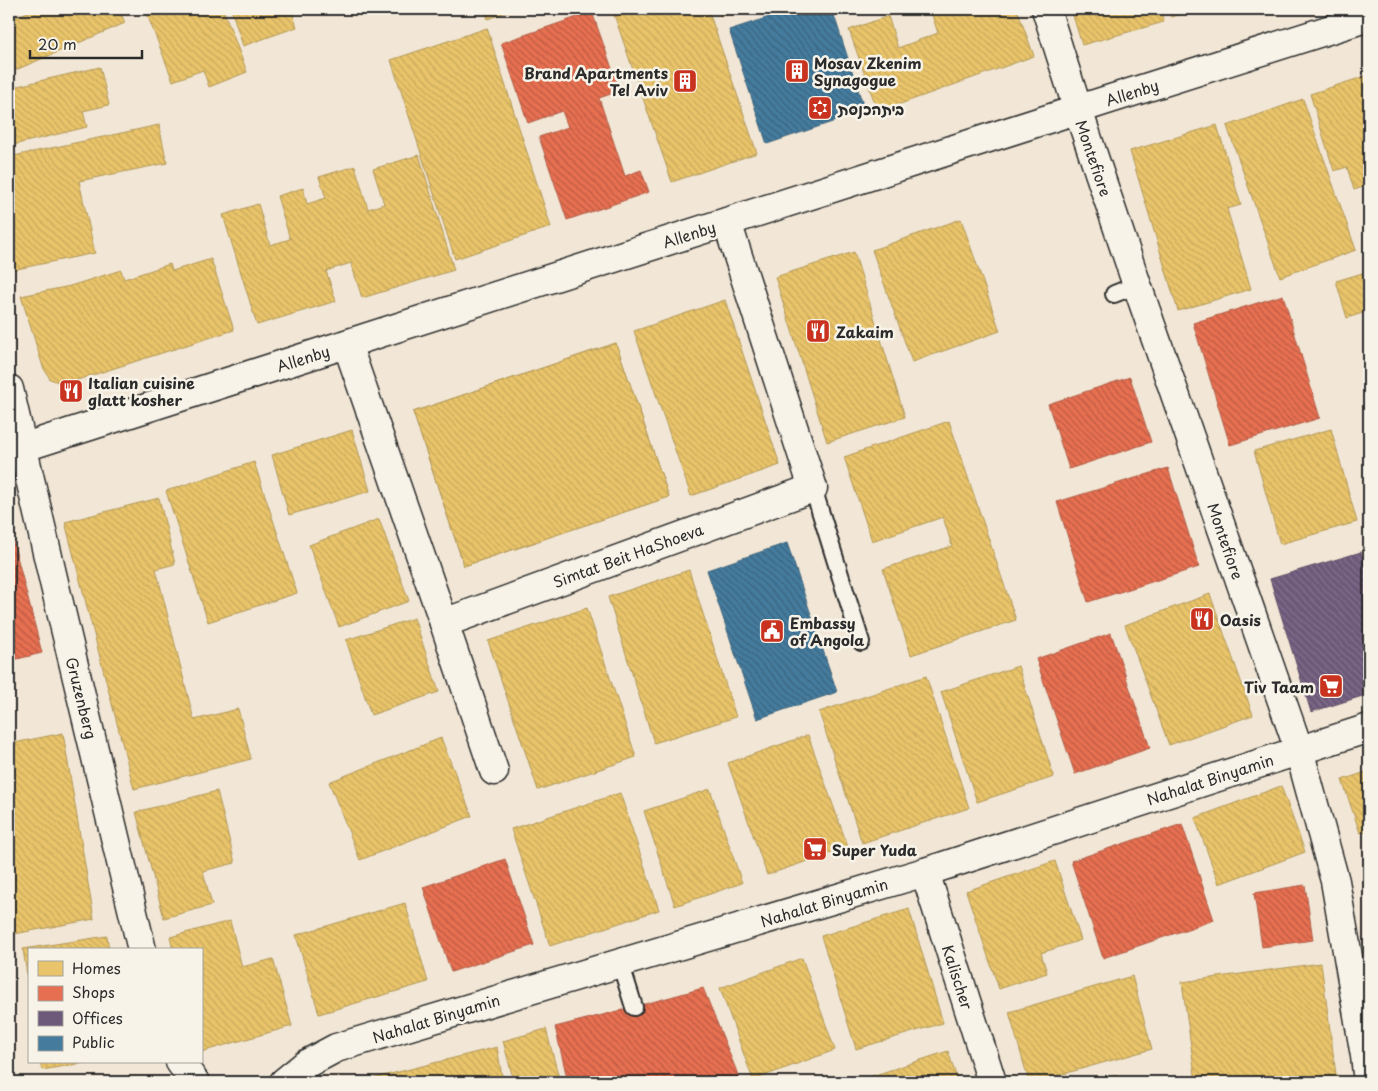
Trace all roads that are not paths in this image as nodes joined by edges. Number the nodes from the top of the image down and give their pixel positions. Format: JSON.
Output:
{"nodes":[{"id":1,"x":1046,"y":9,"type":"edge"},
{"id":2,"x":1369,"y":18,"type":"edge"},
{"id":3,"x":1078,"y":110,"type":"junction"},
{"id":4,"x":727,"y":222,"type":"junction"},
{"id":5,"x":347,"y":344,"type":"junction"},
{"id":6,"x":9,"y":389,"type":"edge"},
{"id":7,"x":15,"y":449,"type":"edge"},
{"id":8,"x":813,"y":488,"type":"junction"},
{"id":9,"x":444,"y":623,"type":"junction"},
{"id":10,"x":861,"y":642,"type":"dead end"},
{"id":11,"x":1369,"y":728,"type":"edge"},
{"id":12,"x":1299,"y":750,"type":"junction"},
{"id":13,"x":494,"y":771,"type":"dead end"},
{"id":14,"x":925,"y":872,"type":"junction"},
{"id":15,"x":141,"y":948,"type":"edge"},
{"id":16,"x":620,"y":962,"type":"junction"},
{"id":17,"x":634,"y":1007,"type":"dead end"},
{"id":18,"x":182,"y":1064,"type":"edge"},
{"id":19,"x":1367,"y":1064,"type":"edge"},
{"id":20,"x":195,"y":1082,"type":"edge"},
{"id":21,"x":284,"y":1082,"type":"edge"},
{"id":22,"x":992,"y":1082,"type":"edge"}],
"edges":[{"from":1,"to":3,"type":"street","name":"Montefiore"},
{"from":2,"to":3,"type":"street","name":"Allenby"},
{"from":3,"to":4,"type":"street","name":"Allenby"},
{"from":3,"to":12,"type":"street","name":"Montefiore"},
{"from":4,"to":5,"type":"street","name":"Allenby"},
{"from":4,"to":8,"type":"street"},
{"from":5,"to":7,"type":"street","name":"Allenby"},
{"from":5,"to":9,"type":"street"},
{"from":6,"to":7,"type":"street","name":"Gruzenberg"},
{"from":7,"to":15,"type":"street","name":"Gruzenberg"},
{"from":8,"to":9,"type":"street","name":"Simtat Beit HaShoeva"},
{"from":8,"to":10,"type":"lane"},
{"from":9,"to":13,"type":"street"},
{"from":11,"to":12,"type":"street","name":"Nahalat Binyamin"},
{"from":12,"to":14,"type":"street","name":"Nahalat Binyamin"},
{"from":12,"to":19,"type":"street","name":"Montefiore"},
{"from":14,"to":16,"type":"street","name":"Nahalat Binyamin"},
{"from":14,"to":22,"type":"street","name":"Kalischer"},
{"from":16,"to":17,"type":"lane"},
{"from":16,"to":21,"type":"street","name":"Nahalat Binyamin"},
{"from":18,"to":20,"type":"street"}]}
